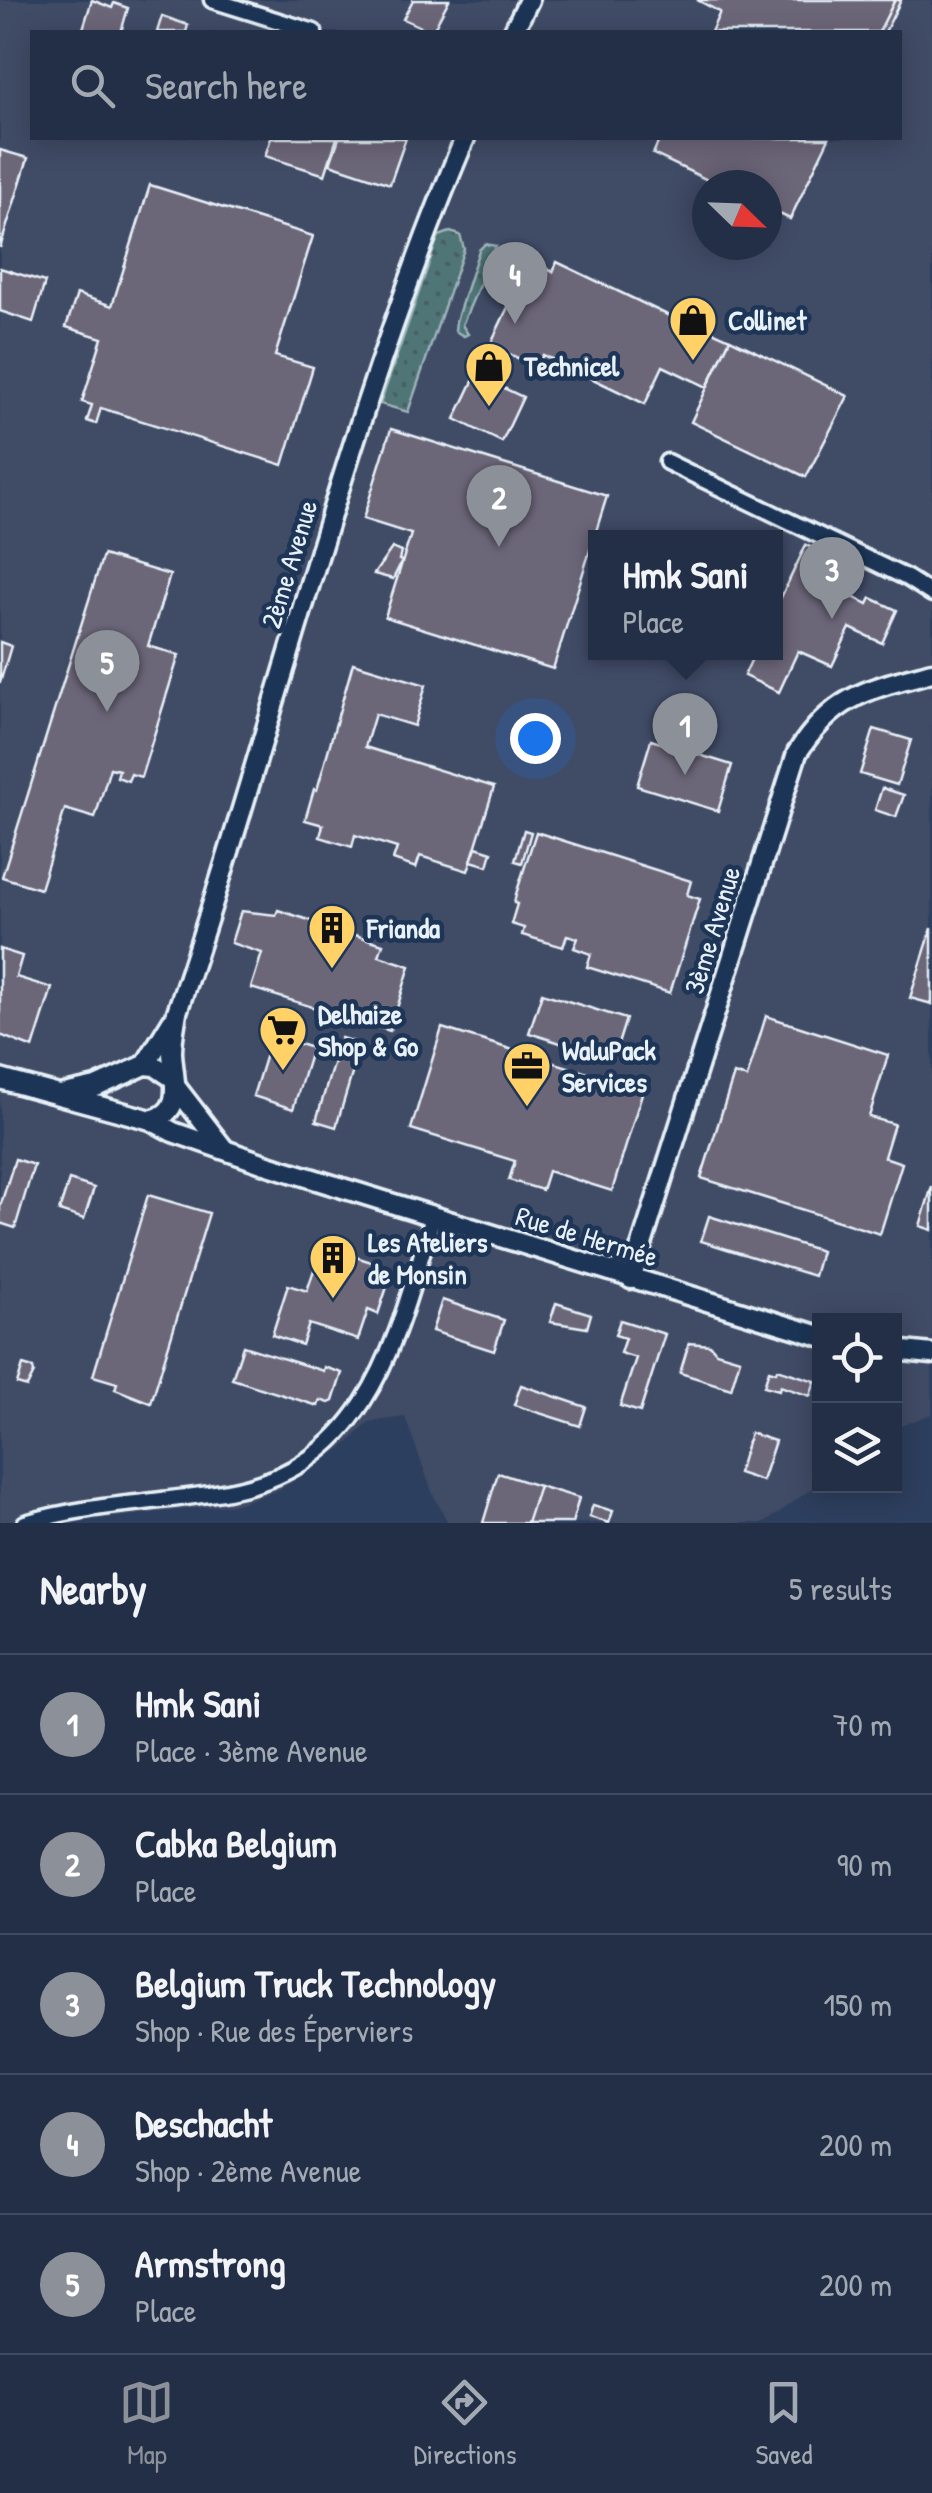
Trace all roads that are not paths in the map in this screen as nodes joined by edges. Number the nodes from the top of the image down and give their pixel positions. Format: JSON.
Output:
{"nodes":[{"id":1,"x":212,"y":0,"type":"edge"},
{"id":2,"x":529,"y":0,"type":"edge"},
{"id":3,"x":308,"y":30,"type":"edge"},
{"id":4,"x":515,"y":30,"type":"edge"},
{"id":5,"x":465,"y":140,"type":"edge"},
{"id":6,"x":667,"y":462,"type":"dead end"},
{"id":7,"x":932,"y":594,"type":"edge"},
{"id":8,"x":932,"y":672,"type":"edge"},
{"id":9,"x":177,"y":1012,"type":"junction"},
{"id":10,"x":145,"y":1065,"type":"junction"},
{"id":11,"x":126,"y":1075,"type":"junction"},
{"id":12,"x":0,"y":1080,"type":"edge"},
{"id":13,"x":174,"y":1082,"type":"junction"},
{"id":14,"x":59,"y":1095,"type":"junction"},
{"id":15,"x":141,"y":1118,"type":"junction"},
{"id":16,"x":224,"y":1149,"type":"junction"},
{"id":17,"x":434,"y":1217,"type":"junction"},
{"id":18,"x":632,"y":1279,"type":"junction"},
{"id":19,"x":812,"y":1334,"type":"edge"},
{"id":20,"x":902,"y":1351,"type":"edge"},
{"id":21,"x":932,"y":1354,"type":"edge"},
{"id":22,"x":25,"y":1523,"type":"edge"}],
"edges":[{"from":1,"to":3,"type":"street"},
{"from":2,"to":4,"type":"street"},
{"from":5,"to":9,"type":"street","name":"2ème Avenue"},
{"from":6,"to":7,"type":"street"},
{"from":8,"to":18,"type":"street","name":"3ème Avenue"},
{"from":9,"to":10,"type":"street","name":"2ème Avenue"},
{"from":9,"to":13,"type":"street","name":"2ème Avenue"},
{"from":10,"to":11,"type":"street","name":"Rue de Hermée"},
{"from":10,"to":13,"type":"street"},
{"from":11,"to":14,"type":"street","name":"Rue de Hermée"},
{"from":11,"to":15,"type":"street"},
{"from":12,"to":14,"type":"street","name":"Rue de Hermée"},
{"from":13,"to":15,"type":"street"},
{"from":13,"to":16,"type":"street"},
{"from":14,"to":15,"type":"street","name":"Rue de Hermée"},
{"from":15,"to":16,"type":"street","name":"Rue de Hermée"},
{"from":16,"to":17,"type":"street","name":"Rue de Hermée"},
{"from":17,"to":18,"type":"street","name":"Rue de Hermée"},
{"from":17,"to":22,"type":"street"},
{"from":18,"to":19,"type":"street","name":"Rue de Hermée"},
{"from":20,"to":21,"type":"street"}]}
